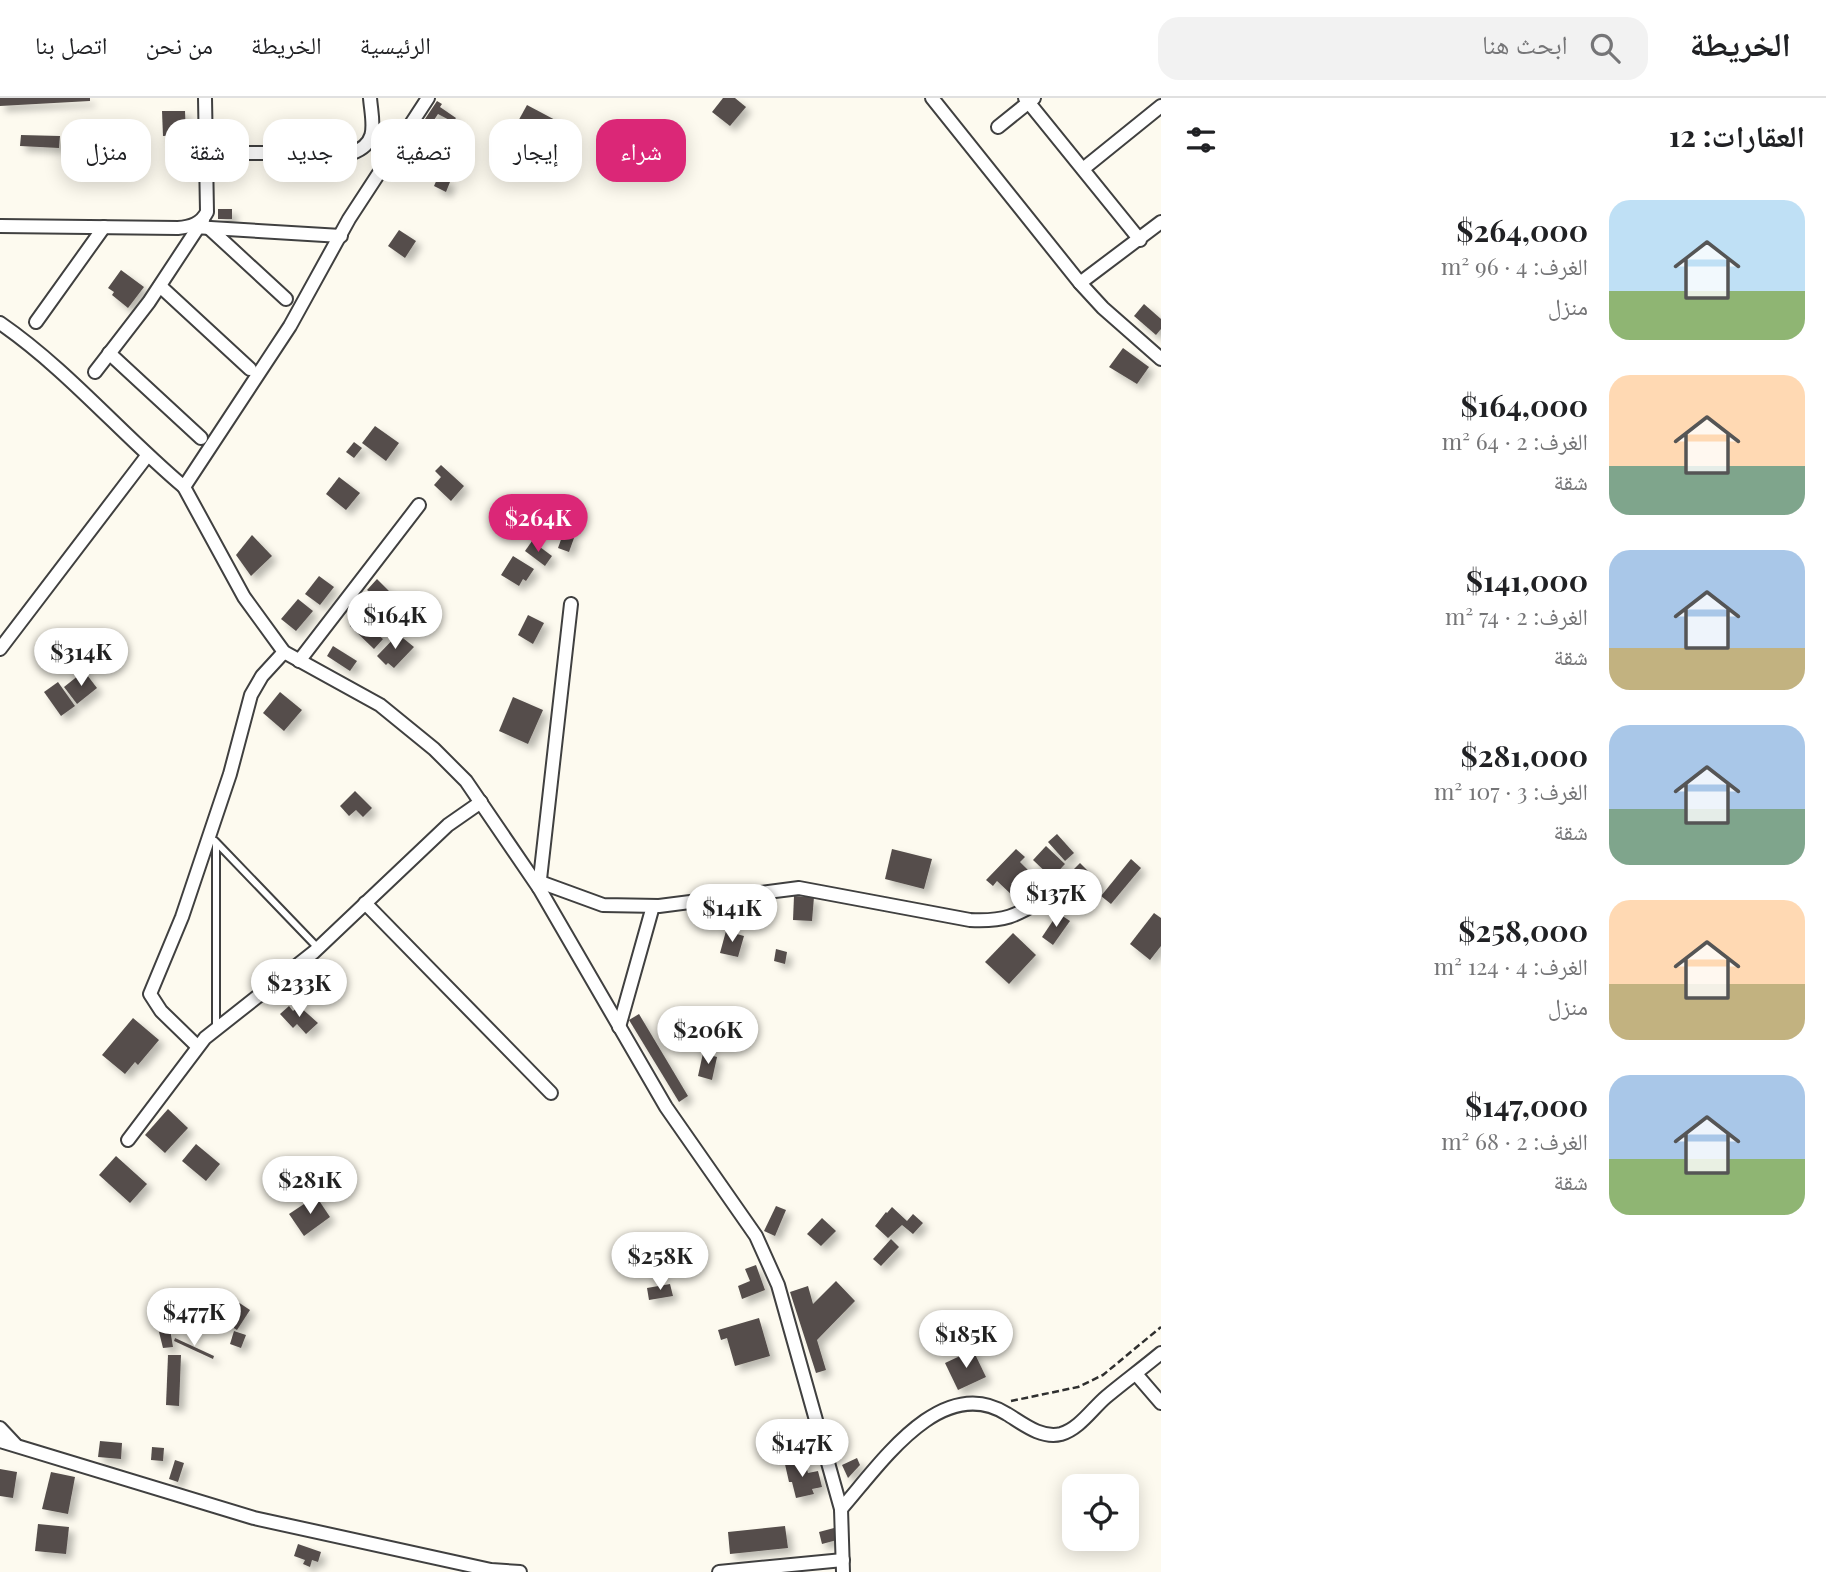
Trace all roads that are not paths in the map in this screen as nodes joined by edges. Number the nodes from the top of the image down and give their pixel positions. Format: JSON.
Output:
{"nodes":[{"id":1,"x":205,"y":98,"type":"edge"},
{"id":2,"x":370,"y":98,"type":"edge"},
{"id":3,"x":428,"y":98,"type":"edge"},
{"id":4,"x":932,"y":98,"type":"edge"},
{"id":5,"x":1030,"y":99,"type":"edge"},
{"id":6,"x":1161,"y":106,"type":"edge"},
{"id":7,"x":205,"y":119,"type":"edge"},
{"id":8,"x":998,"y":127,"type":"dead end"},
{"id":9,"x":249,"y":153,"type":"edge"},
{"id":10,"x":1083,"y":169,"type":"junction"},
{"id":11,"x":204,"y":182,"type":"edge"},
{"id":12,"x":1161,"y":222,"type":"edge"},
{"id":13,"x":201,"y":225,"type":"junction"},
{"id":14,"x":0,"y":226,"type":"edge"},
{"id":15,"x":104,"y":227,"type":"junction"},
{"id":16,"x":341,"y":236,"type":"junction"},
{"id":17,"x":1140,"y":240,"type":"junction"},
{"id":18,"x":1080,"y":283,"type":"junction"},
{"id":19,"x":160,"y":286,"type":"junction"},
{"id":20,"x":286,"y":299,"type":"dead end"},
{"id":21,"x":36,"y":322,"type":"dead end"},
{"id":22,"x":0,"y":323,"type":"edge"},
{"id":23,"x":109,"y":353,"type":"junction"},
{"id":24,"x":1161,"y":359,"type":"edge"},
{"id":25,"x":250,"y":369,"type":"dead end"},
{"id":26,"x":96,"y":372,"type":"dead end"},
{"id":27,"x":201,"y":438,"type":"dead end"},
{"id":28,"x":147,"y":456,"type":"junction"},
{"id":29,"x":184,"y":487,"type":"junction"},
{"id":30,"x":419,"y":505,"type":"dead end"},
{"id":31,"x":571,"y":604,"type":"dead end"},
{"id":32,"x":0,"y":649,"type":"edge"},
{"id":33,"x":284,"y":652,"type":"junction"},
{"id":34,"x":299,"y":661,"type":"junction"},
{"id":35,"x":481,"y":802,"type":"junction"},
{"id":36,"x":213,"y":839,"type":"junction"},
{"id":37,"x":540,"y":885,"type":"junction"},
{"id":38,"x":1051,"y":895,"type":"dead end"},
{"id":39,"x":365,"y":903,"type":"junction"},
{"id":40,"x":653,"y":906,"type":"junction"},
{"id":41,"x":318,"y":948,"type":"junction"},
{"id":42,"x":619,"y":1027,"type":"junction"},
{"id":43,"x":216,"y":1030,"type":"junction"},
{"id":44,"x":197,"y":1046,"type":"junction"},
{"id":45,"x":551,"y":1093,"type":"dead end"},
{"id":46,"x":128,"y":1140,"type":"dead end"},
{"id":47,"x":1161,"y":1353,"type":"edge"},
{"id":48,"x":1136,"y":1374,"type":"junction"},
{"id":49,"x":1161,"y":1403,"type":"edge"},
{"id":50,"x":0,"y":1428,"type":"edge"},
{"id":51,"x":0,"y":1441,"type":"edge"},
{"id":52,"x":18,"y":1447,"type":"junction"},
{"id":53,"x":841,"y":1508,"type":"junction"},
{"id":54,"x":843,"y":1566,"type":"edge"},
{"id":55,"x":520,"y":1572,"type":"edge"},
{"id":56,"x":719,"y":1572,"type":"edge"}],
"edges":[{"from":1,"to":7,"type":"street"},
{"from":2,"to":9,"type":"street"},
{"from":3,"to":16,"type":"street"},
{"from":4,"to":18,"type":"street"},
{"from":5,"to":8,"type":"street"},
{"from":5,"to":10,"type":"street"},
{"from":6,"to":10,"type":"street"},
{"from":10,"to":17,"type":"street"},
{"from":11,"to":13,"type":"street"},
{"from":12,"to":17,"type":"street"},
{"from":13,"to":15,"type":"street"},
{"from":13,"to":16,"type":"street"},
{"from":13,"to":19,"type":"street"},
{"from":13,"to":20,"type":"street"},
{"from":14,"to":15,"type":"street"},
{"from":15,"to":21,"type":"street"},
{"from":16,"to":29,"type":"street"},
{"from":17,"to":18,"type":"street"},
{"from":18,"to":24,"type":"street"},
{"from":19,"to":23,"type":"street"},
{"from":19,"to":25,"type":"street"},
{"from":22,"to":28,"type":"street"},
{"from":23,"to":26,"type":"street"},
{"from":23,"to":27,"type":"street"},
{"from":28,"to":29,"type":"street"},
{"from":28,"to":32,"type":"street"},
{"from":29,"to":33,"type":"street"},
{"from":30,"to":34,"type":"street"},
{"from":31,"to":37,"type":"street"},
{"from":33,"to":34,"type":"street"},
{"from":33,"to":36,"type":"street"},
{"from":34,"to":35,"type":"street"},
{"from":35,"to":37,"type":"street"},
{"from":35,"to":39,"type":"street"},
{"from":36,"to":41,"type":"lane"},
{"from":36,"to":43,"type":"lane"},
{"from":36,"to":44,"type":"street"},
{"from":37,"to":40,"type":"street"},
{"from":37,"to":42,"type":"street"},
{"from":38,"to":40,"type":"street"},
{"from":39,"to":41,"type":"street"},
{"from":39,"to":45,"type":"street"},
{"from":40,"to":42,"type":"street"},
{"from":41,"to":43,"type":"street"},
{"from":42,"to":53,"type":"street"},
{"from":43,"to":44,"type":"street"},
{"from":44,"to":46,"type":"street"},
{"from":47,"to":48,"type":"street"},
{"from":48,"to":49,"type":"street"},
{"from":48,"to":53,"type":"street"},
{"from":50,"to":52,"type":"street"},
{"from":51,"to":52,"type":"street"},
{"from":52,"to":55,"type":"street"},
{"from":53,"to":54,"type":"street"},
{"from":54,"to":56,"type":"street"}]}
